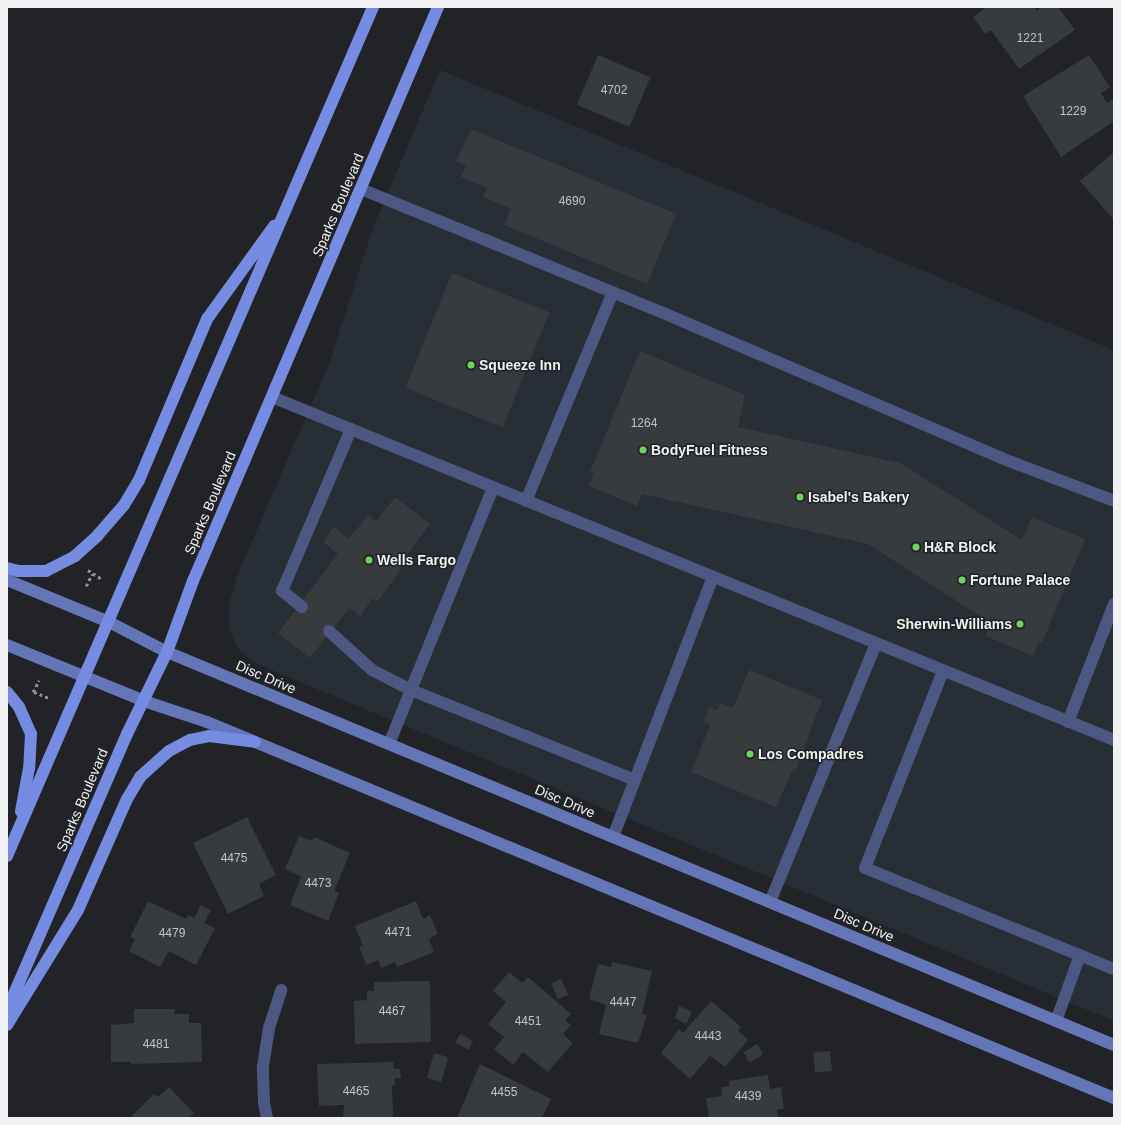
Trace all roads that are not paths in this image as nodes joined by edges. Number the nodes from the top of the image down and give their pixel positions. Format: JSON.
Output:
{"nodes":[{"id":1,"x":373,"y":7,"type":"edge"},
{"id":2,"x":438,"y":7,"type":"edge"},
{"id":3,"x":361,"y":189,"type":"junction"},
{"id":4,"x":286,"y":211,"type":"junction"},
{"id":5,"x":613,"y":292,"type":"junction"},
{"id":6,"x":272,"y":397,"type":"junction"},
{"id":7,"x":351,"y":429,"type":"junction"},
{"id":8,"x":493,"y":488,"type":"junction"},
{"id":9,"x":526,"y":501,"type":"junction"},
{"id":10,"x":1114,"y":501,"type":"edge"},
{"id":11,"x":7,"y":568,"type":"edge"},
{"id":12,"x":713,"y":577,"type":"junction"},
{"id":13,"x":7,"y":580,"type":"edge"},
{"id":14,"x":1114,"y":604,"type":"edge"},
{"id":15,"x":302,"y":608,"type":"dead end"},
{"id":16,"x":109,"y":622,"type":"junction"},
{"id":17,"x":329,"y":631,"type":"dead end"},
{"id":18,"x":876,"y":644,"type":"junction"},
{"id":19,"x":7,"y":645,"type":"edge"},
{"id":20,"x":167,"y":652,"type":"junction"},
{"id":21,"x":943,"y":671,"type":"junction"},
{"id":22,"x":85,"y":678,"type":"junction"},
{"id":23,"x":412,"y":690,"type":"junction"},
{"id":24,"x":7,"y":692,"type":"edge"},
{"id":25,"x":144,"y":701,"type":"junction"},
{"id":26,"x":1068,"y":722,"type":"junction"},
{"id":27,"x":1114,"y":740,"type":"edge"},
{"id":28,"x":255,"y":742,"type":"junction"},
{"id":29,"x":389,"y":744,"type":"junction"},
{"id":30,"x":635,"y":780,"type":"junction"},
{"id":31,"x":17,"y":834,"type":"junction"},
{"id":32,"x":613,"y":837,"type":"junction"},
{"id":33,"x":7,"y":856,"type":"edge"},
{"id":34,"x":770,"y":902,"type":"junction"},
{"id":35,"x":1080,"y":956,"type":"junction"},
{"id":36,"x":1114,"y":969,"type":"edge"},
{"id":37,"x":281,"y":990,"type":"dead end"},
{"id":38,"x":7,"y":1010,"type":"edge"},
{"id":39,"x":1056,"y":1021,"type":"junction"},
{"id":40,"x":7,"y":1025,"type":"edge"},
{"id":41,"x":1114,"y":1045,"type":"edge"},
{"id":42,"x":1114,"y":1098,"type":"edge"},
{"id":43,"x":267,"y":1118,"type":"edge"}],
"edges":[{"from":1,"to":4,"type":"main road"},
{"from":2,"to":3,"type":"main road","name":"Sparks Boulevard"},
{"from":3,"to":5,"type":"street"},
{"from":3,"to":6,"type":"main road","name":"Sparks Boulevard"},
{"from":4,"to":11,"type":"main road"},
{"from":4,"to":16,"type":"main road"},
{"from":5,"to":9,"type":"street"},
{"from":5,"to":10,"type":"street"},
{"from":6,"to":7,"type":"street"},
{"from":6,"to":20,"type":"main road","name":"Sparks Boulevard"},
{"from":7,"to":8,"type":"street"},
{"from":7,"to":15,"type":"street"},
{"from":8,"to":9,"type":"street"},
{"from":8,"to":23,"type":"street"},
{"from":9,"to":12,"type":"street"},
{"from":12,"to":18,"type":"street"},
{"from":12,"to":30,"type":"street"},
{"from":13,"to":16,"type":"main road","name":"Disc Drive"},
{"from":14,"to":26,"type":"street"},
{"from":16,"to":20,"type":"main road","name":"Disc Drive"},
{"from":16,"to":22,"type":"main road"},
{"from":17,"to":23,"type":"street"},
{"from":18,"to":21,"type":"street"},
{"from":18,"to":34,"type":"street"},
{"from":19,"to":22,"type":"main road"},
{"from":20,"to":25,"type":"main road","name":"Sparks Boulevard"},
{"from":20,"to":29,"type":"main road","name":"Disc Drive"},
{"from":21,"to":26,"type":"street"},
{"from":21,"to":35,"type":"street"},
{"from":22,"to":25,"type":"main road"},
{"from":22,"to":31,"type":"main road"},
{"from":23,"to":29,"type":"street"},
{"from":23,"to":30,"type":"street"},
{"from":24,"to":31,"type":"main road"},
{"from":25,"to":28,"type":"main road"},
{"from":25,"to":38,"type":"main road","name":"Sparks Boulevard"},
{"from":26,"to":27,"type":"street"},
{"from":28,"to":40,"type":"main road"},
{"from":28,"to":42,"type":"main road"},
{"from":29,"to":32,"type":"main road","name":"Disc Drive"},
{"from":30,"to":32,"type":"street"},
{"from":31,"to":33,"type":"main road"},
{"from":32,"to":34,"type":"main road","name":"Disc Drive"},
{"from":34,"to":39,"type":"main road","name":"Disc Drive"},
{"from":35,"to":36,"type":"street"},
{"from":35,"to":39,"type":"street"},
{"from":37,"to":43,"type":"street"},
{"from":39,"to":41,"type":"main road","name":"Disc Drive"}]}
